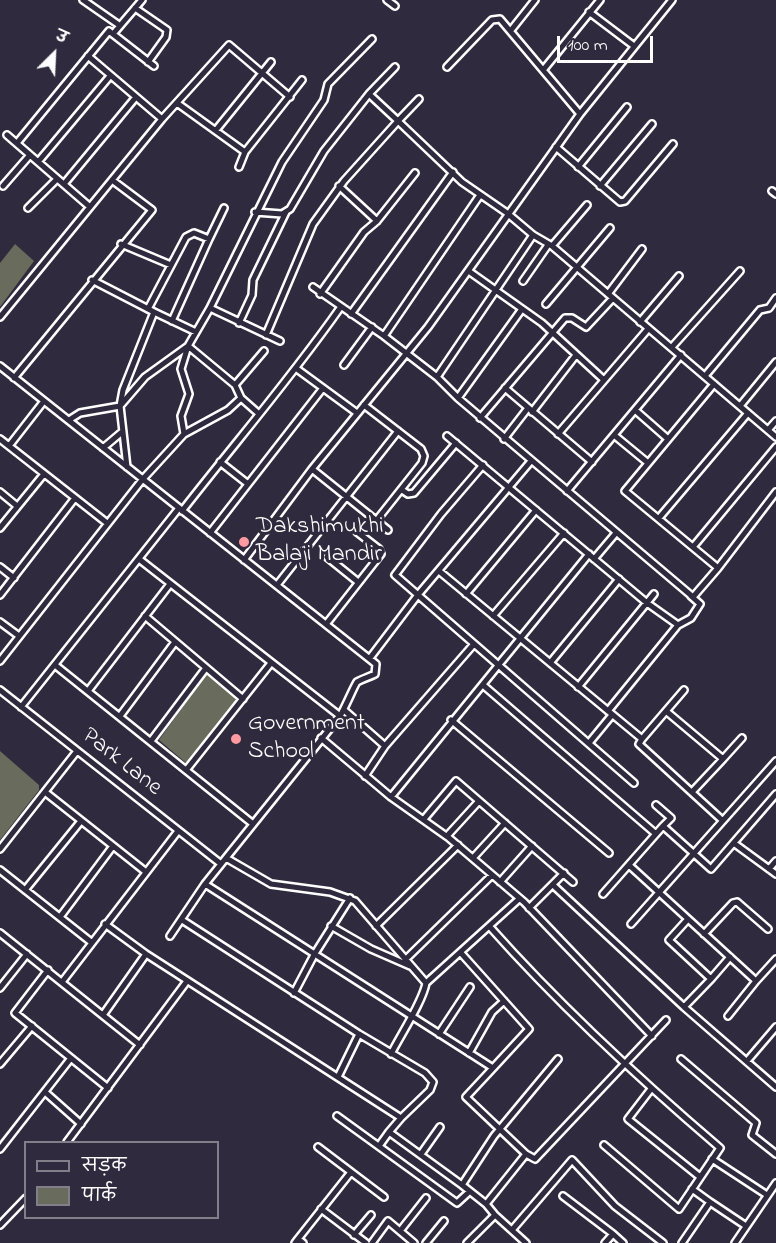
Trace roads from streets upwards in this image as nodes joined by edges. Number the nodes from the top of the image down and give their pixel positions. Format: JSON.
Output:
{"nodes":[{"id":1,"x":83,"y":0,"type":"edge"},
{"id":2,"x":142,"y":0,"type":"edge"},
{"id":3,"x":387,"y":0,"type":"edge"},
{"id":4,"x":535,"y":0,"type":"edge"},
{"id":5,"x":600,"y":0,"type":"edge"},
{"id":6,"x":672,"y":0,"type":"edge"},
{"id":7,"x":394,"y":6,"type":"dead end"},
{"id":8,"x":135,"y":8,"type":"junction"},
{"id":9,"x":590,"y":12,"type":"junction"},
{"id":10,"x":119,"y":25,"type":"junction"},
{"id":11,"x":512,"y":29,"type":"junction"},
{"id":12,"x":113,"y":34,"type":"junction"},
{"id":13,"x":372,"y":39,"type":"dead end"},
{"id":14,"x":634,"y":46,"type":"junction"},
{"id":15,"x":88,"y":56,"type":"junction"},
{"id":16,"x":148,"y":62,"type":"junction"},
{"id":17,"x":271,"y":62,"type":"dead end"},
{"id":18,"x":154,"y":66,"type":"dead end"},
{"id":19,"x":395,"y":67,"type":"dead end"},
{"id":20,"x":447,"y":67,"type":"dead end"},
{"id":21,"x":544,"y":69,"type":"junction"},
{"id":22,"x":262,"y":73,"type":"junction"},
{"id":23,"x":110,"y":76,"type":"junction"},
{"id":24,"x":302,"y":80,"type":"dead end"},
{"id":25,"x":369,"y":94,"type":"junction"},
{"id":26,"x":291,"y":97,"type":"junction"},
{"id":27,"x":136,"y":98,"type":"junction"},
{"id":28,"x":419,"y":99,"type":"dead end"},
{"id":29,"x":177,"y":103,"type":"junction"},
{"id":30,"x":627,"y":106,"type":"dead end"},
{"id":31,"x":580,"y":114,"type":"junction"},
{"id":32,"x":162,"y":119,"type":"junction"},
{"id":33,"x":398,"y":121,"type":"junction"},
{"id":34,"x":652,"y":124,"type":"dead end"},
{"id":35,"x":216,"y":130,"type":"junction"},
{"id":36,"x":7,"y":135,"type":"dead end"},
{"id":37,"x":17,"y":143,"type":"junction"},
{"id":38,"x":673,"y":144,"type":"dead end"},
{"id":39,"x":556,"y":147,"type":"junction"},
{"id":40,"x":245,"y":152,"type":"junction"},
{"id":41,"x":30,"y":155,"type":"junction"},
{"id":42,"x":38,"y":162,"type":"junction"},
{"id":43,"x":239,"y":167,"type":"dead end"},
{"id":44,"x":578,"y":167,"type":"junction"},
{"id":45,"x":453,"y":172,"type":"junction"},
{"id":46,"x":415,"y":173,"type":"dead end"},
{"id":47,"x":57,"y":179,"type":"junction"},
{"id":48,"x":112,"y":180,"type":"junction"},
{"id":49,"x":64,"y":184,"type":"junction"},
{"id":50,"x":3,"y":186,"type":"dead end"},
{"id":51,"x":339,"y":186,"type":"junction"},
{"id":52,"x":600,"y":186,"type":"junction"},
{"id":53,"x":480,"y":195,"type":"junction"},
{"id":54,"x":587,"y":205,"type":"dead end"},
{"id":55,"x":90,"y":207,"type":"junction"},
{"id":56,"x":28,"y":208,"type":"dead end"},
{"id":57,"x":224,"y":208,"type":"dead end"},
{"id":58,"x":255,"y":212,"type":"junction"},
{"id":59,"x":286,"y":212,"type":"junction"},
{"id":60,"x":507,"y":213,"type":"junction"},
{"id":61,"x":377,"y":221,"type":"junction"},
{"id":62,"x":610,"y":228,"type":"dead end"},
{"id":63,"x":533,"y":235,"type":"junction"},
{"id":64,"x":208,"y":239,"type":"junction"},
{"id":65,"x":122,"y":244,"type":"junction"},
{"id":66,"x":550,"y":245,"type":"junction"},
{"id":67,"x":642,"y":249,"type":"dead end"},
{"id":68,"x":171,"y":265,"type":"junction"},
{"id":69,"x":577,"y":267,"type":"junction"},
{"id":70,"x":740,"y":271,"type":"dead end"},
{"id":71,"x":470,"y":272,"type":"junction"},
{"id":72,"x":679,"y":276,"type":"dead end"},
{"id":73,"x":92,"y":280,"type":"junction"},
{"id":74,"x":523,"y":281,"type":"dead end"},
{"id":75,"x":313,"y":287,"type":"dead end"},
{"id":76,"x":497,"y":290,"type":"junction"},
{"id":77,"x":321,"y":294,"type":"junction"},
{"id":78,"x":610,"y":296,"type":"junction"},
{"id":79,"x":776,"y":298,"type":"edge"},
{"id":80,"x":546,"y":304,"type":"dead end"},
{"id":81,"x":210,"y":308,"type":"junction"},
{"id":82,"x":340,"y":308,"type":"junction"},
{"id":83,"x":522,"y":309,"type":"junction"},
{"id":84,"x":151,"y":310,"type":"junction"},
{"id":85,"x":351,"y":314,"type":"junction"},
{"id":86,"x":0,"y":317,"type":"edge"},
{"id":87,"x":172,"y":321,"type":"junction"},
{"id":88,"x":639,"y":322,"type":"junction"},
{"id":89,"x":239,"y":323,"type":"junction"},
{"id":90,"x":372,"y":327,"type":"junction"},
{"id":91,"x":648,"y":329,"type":"junction"},
{"id":92,"x":196,"y":332,"type":"junction"},
{"id":93,"x":550,"y":333,"type":"junction"},
{"id":94,"x":266,"y":335,"type":"junction"},
{"id":95,"x":384,"y":336,"type":"junction"},
{"id":96,"x":280,"y":341,"type":"dead end"},
{"id":97,"x":188,"y":346,"type":"junction"},
{"id":98,"x":672,"y":347,"type":"junction"},
{"id":99,"x":264,"y":351,"type":"dead end"},
{"id":100,"x":407,"y":354,"type":"junction"},
{"id":101,"x":576,"y":355,"type":"junction"},
{"id":102,"x":681,"y":355,"type":"junction"},
{"id":103,"x":776,"y":362,"type":"edge"},
{"id":104,"x":344,"y":365,"type":"dead end"},
{"id":105,"x":0,"y":366,"type":"edge"},
{"id":106,"x":297,"y":369,"type":"junction"},
{"id":107,"x":705,"y":376,"type":"junction"},
{"id":108,"x":437,"y":377,"type":"junction"},
{"id":109,"x":14,"y":378,"type":"junction"},
{"id":110,"x":604,"y":380,"type":"junction"},
{"id":111,"x":714,"y":384,"type":"junction"},
{"id":112,"x":235,"y":385,"type":"junction"},
{"id":113,"x":322,"y":388,"type":"junction"},
{"id":114,"x":505,"y":388,"type":"junction"},
{"id":115,"x":242,"y":398,"type":"junction"},
{"id":116,"x":459,"y":398,"type":"junction"},
{"id":117,"x":44,"y":401,"type":"junction"},
{"id":118,"x":364,"y":405,"type":"junction"},
{"id":119,"x":120,"y":406,"type":"junction"},
{"id":120,"x":740,"y":406,"type":"junction"},
{"id":121,"x":530,"y":410,"type":"junction"},
{"id":122,"x":635,"y":410,"type":"junction"},
{"id":123,"x":258,"y":413,"type":"junction"},
{"id":124,"x":357,"y":413,"type":"junction"},
{"id":125,"x":748,"y":413,"type":"junction"},
{"id":126,"x":480,"y":418,"type":"junction"},
{"id":127,"x":69,"y":420,"type":"junction"},
{"id":128,"x":776,"y":421,"type":"edge"},
{"id":129,"x":768,"y":430,"type":"junction"},
{"id":130,"x":398,"y":431,"type":"junction"},
{"id":131,"x":122,"y":432,"type":"junction"},
{"id":132,"x":184,"y":434,"type":"junction"},
{"id":133,"x":558,"y":434,"type":"junction"},
{"id":134,"x":614,"y":435,"type":"junction"},
{"id":135,"x":447,"y":436,"type":"dead end"},
{"id":136,"x":776,"y":437,"type":"edge"},
{"id":137,"x":504,"y":439,"type":"junction"},
{"id":138,"x":668,"y":439,"type":"junction"},
{"id":139,"x":0,"y":440,"type":"edge"},
{"id":140,"x":456,"y":443,"type":"junction"},
{"id":141,"x":9,"y":446,"type":"junction"},
{"id":142,"x":776,"y":447,"type":"edge"},
{"id":143,"x":103,"y":448,"type":"junction"},
{"id":144,"x":531,"y":461,"type":"junction"},
{"id":145,"x":220,"y":462,"type":"junction"},
{"id":146,"x":592,"y":462,"type":"junction"},
{"id":147,"x":648,"y":463,"type":"junction"},
{"id":148,"x":483,"y":465,"type":"junction"},
{"id":149,"x":127,"y":467,"type":"junction"},
{"id":150,"x":312,"y":469,"type":"junction"},
{"id":151,"x":44,"y":474,"type":"junction"},
{"id":152,"x":142,"y":480,"type":"junction"},
{"id":153,"x":248,"y":484,"type":"junction"},
{"id":154,"x":511,"y":488,"type":"junction"},
{"id":155,"x":402,"y":490,"type":"junction"},
{"id":156,"x":567,"y":490,"type":"junction"},
{"id":157,"x":0,"y":492,"type":"edge"},
{"id":158,"x":776,"y":492,"type":"edge"},
{"id":159,"x":75,"y":498,"type":"junction"},
{"id":160,"x":347,"y":498,"type":"junction"},
{"id":161,"x":18,"y":506,"type":"junction"},
{"id":162,"x":181,"y":510,"type":"junction"},
{"id":163,"x":536,"y":510,"type":"junction"},
{"id":164,"x":660,"y":518,"type":"junction"},
{"id":165,"x":376,"y":521,"type":"junction"},
{"id":166,"x":107,"y":523,"type":"junction"},
{"id":167,"x":0,"y":528,"type":"edge"},
{"id":168,"x":388,"y":530,"type":"dead end"},
{"id":169,"x":357,"y":532,"type":"dead end"},
{"id":170,"x":210,"y":533,"type":"junction"},
{"id":171,"x":564,"y":533,"type":"junction"},
{"id":172,"x":616,"y":533,"type":"junction"},
{"id":173,"x":693,"y":547,"type":"junction"},
{"id":174,"x":327,"y":556,"type":"dead end"},
{"id":175,"x":592,"y":556,"type":"junction"},
{"id":176,"x":139,"y":559,"type":"junction"},
{"id":177,"x":244,"y":560,"type":"junction"},
{"id":178,"x":0,"y":567,"type":"edge"},
{"id":179,"x":718,"y":568,"type":"junction"},
{"id":180,"x":439,"y":571,"type":"junction"},
{"id":181,"x":14,"y":578,"type":"junction"},
{"id":182,"x":619,"y":579,"type":"junction"},
{"id":183,"x":358,"y":582,"type":"junction"},
{"id":184,"x":170,"y":584,"type":"junction"},
{"id":185,"x":277,"y":585,"type":"junction"},
{"id":186,"x":466,"y":594,"type":"junction"},
{"id":187,"x":654,"y":594,"type":"dead end"},
{"id":188,"x":689,"y":594,"type":"junction"},
{"id":189,"x":0,"y":596,"type":"edge"},
{"id":190,"x":417,"y":596,"type":"junction"},
{"id":191,"x":647,"y":603,"type":"junction"},
{"id":192,"x":145,"y":616,"type":"junction"},
{"id":193,"x":493,"y":616,"type":"junction"},
{"id":194,"x":0,"y":622,"type":"edge"},
{"id":195,"x":327,"y":623,"type":"junction"},
{"id":196,"x":678,"y":625,"type":"junction"},
{"id":197,"x":19,"y":636,"type":"junction"},
{"id":198,"x":520,"y":638,"type":"junction"},
{"id":199,"x":175,"y":642,"type":"junction"},
{"id":200,"x":474,"y":644,"type":"junction"},
{"id":201,"x":370,"y":658,"type":"junction"},
{"id":202,"x":0,"y":661,"type":"edge"},
{"id":203,"x":272,"y":663,"type":"junction"},
{"id":204,"x":550,"y":663,"type":"junction"},
{"id":205,"x":55,"y":665,"type":"junction"},
{"id":206,"x":498,"y":665,"type":"junction"},
{"id":207,"x":207,"y":668,"type":"junction"},
{"id":208,"x":483,"y":685,"type":"junction"},
{"id":209,"x":578,"y":687,"type":"junction"},
{"id":210,"x":0,"y":690,"type":"edge"},
{"id":211,"x":684,"y":690,"type":"dead end"},
{"id":212,"x":88,"y":691,"type":"junction"},
{"id":213,"x":243,"y":699,"type":"junction"},
{"id":214,"x":21,"y":707,"type":"junction"},
{"id":215,"x":344,"y":710,"type":"junction"},
{"id":216,"x":666,"y":711,"type":"junction"},
{"id":217,"x":610,"y":713,"type":"junction"},
{"id":218,"x":120,"y":716,"type":"junction"},
{"id":219,"x":340,"y":716,"type":"junction"},
{"id":220,"x":451,"y":720,"type":"junction"},
{"id":221,"x":321,"y":738,"type":"junction"},
{"id":222,"x":742,"y":738,"type":"dead end"},
{"id":223,"x":642,"y":739,"type":"junction"},
{"id":224,"x":151,"y":741,"type":"junction"},
{"id":225,"x":589,"y":743,"type":"junction"},
{"id":226,"x":385,"y":746,"type":"junction"},
{"id":227,"x":77,"y":751,"type":"junction"},
{"id":228,"x":723,"y":759,"type":"junction"},
{"id":229,"x":776,"y":761,"type":"edge"},
{"id":230,"x":187,"y":769,"type":"junction"},
{"id":231,"x":365,"y":776,"type":"junction"},
{"id":232,"x":634,"y":783,"type":"dead end"},
{"id":233,"x":45,"y":792,"type":"junction"},
{"id":234,"x":692,"y":792,"type":"junction"},
{"id":235,"x":776,"y":794,"type":"edge"},
{"id":236,"x":391,"y":797,"type":"junction"},
{"id":237,"x":479,"y":801,"type":"junction"},
{"id":238,"x":656,"y":806,"type":"dead end"},
{"id":239,"x":424,"y":819,"type":"junction"},
{"id":240,"x":722,"y":820,"type":"junction"},
{"id":241,"x":81,"y":821,"type":"junction"},
{"id":242,"x":505,"y":823,"type":"junction"},
{"id":243,"x":253,"y":824,"type":"junction"},
{"id":244,"x":663,"y":826,"type":"junction"},
{"id":245,"x":178,"y":831,"type":"junction"},
{"id":246,"x":656,"y":834,"type":"junction"},
{"id":247,"x":447,"y":836,"type":"junction"},
{"id":248,"x":735,"y":844,"type":"junction"},
{"id":249,"x":458,"y":845,"type":"junction"},
{"id":250,"x":113,"y":846,"type":"junction"},
{"id":251,"x":532,"y":846,"type":"junction"},
{"id":252,"x":0,"y":849,"type":"edge"},
{"id":253,"x":609,"y":853,"type":"dead end"},
{"id":254,"x":693,"y":853,"type":"junction"},
{"id":255,"x":226,"y":858,"type":"junction"},
{"id":256,"x":473,"y":858,"type":"junction"},
{"id":257,"x":776,"y":861,"type":"edge"},
{"id":258,"x":221,"y":864,"type":"junction"},
{"id":259,"x":629,"y":865,"type":"junction"},
{"id":260,"x":769,"y":869,"type":"junction"},
{"id":261,"x":0,"y":870,"type":"edge"},
{"id":262,"x":146,"y":872,"type":"junction"},
{"id":263,"x":564,"y":873,"type":"junction"},
{"id":264,"x":776,"y":874,"type":"edge"},
{"id":265,"x":492,"y":875,"type":"junction"},
{"id":266,"x":500,"y":882,"type":"junction"},
{"id":267,"x":573,"y":882,"type":"dead end"},
{"id":268,"x":205,"y":884,"type":"junction"},
{"id":269,"x":553,"y":885,"type":"junction"},
{"id":270,"x":25,"y":890,"type":"junction"},
{"id":271,"x":659,"y":892,"type":"junction"},
{"id":272,"x":603,"y":894,"type":"dead end"},
{"id":273,"x":350,"y":898,"type":"junction"},
{"id":274,"x":519,"y":899,"type":"junction"},
{"id":275,"x":529,"y":908,"type":"junction"},
{"id":276,"x":60,"y":917,"type":"junction"},
{"id":277,"x":688,"y":919,"type":"junction"},
{"id":278,"x":182,"y":920,"type":"junction"},
{"id":279,"x":105,"y":924,"type":"junction"},
{"id":280,"x":631,"y":924,"type":"dead end"},
{"id":281,"x":331,"y":926,"type":"junction"},
{"id":282,"x":376,"y":926,"type":"junction"},
{"id":283,"x":490,"y":927,"type":"junction"},
{"id":284,"x":768,"y":929,"type":"dead end"},
{"id":285,"x":0,"y":933,"type":"edge"},
{"id":286,"x":704,"y":934,"type":"junction"},
{"id":287,"x":170,"y":936,"type":"dead end"},
{"id":288,"x":92,"y":942,"type":"junction"},
{"id":289,"x":461,"y":953,"type":"junction"},
{"id":290,"x":27,"y":954,"type":"junction"},
{"id":291,"x":146,"y":954,"type":"junction"},
{"id":292,"x":314,"y":955,"type":"junction"},
{"id":293,"x":730,"y":957,"type":"junction"},
{"id":294,"x":776,"y":958,"type":"edge"},
{"id":295,"x":406,"y":959,"type":"junction"},
{"id":296,"x":412,"y":967,"type":"junction"},
{"id":297,"x":48,"y":970,"type":"junction"},
{"id":298,"x":711,"y":979,"type":"junction"},
{"id":299,"x":187,"y":981,"type":"junction"},
{"id":300,"x":756,"y":981,"type":"junction"},
{"id":301,"x":62,"y":982,"type":"junction"},
{"id":302,"x":426,"y":983,"type":"junction"},
{"id":303,"x":470,"y":987,"type":"dead end"},
{"id":304,"x":0,"y":988,"type":"edge"},
{"id":305,"x":294,"y":993,"type":"junction"},
{"id":306,"x":504,"y":1001,"type":"junction"},
{"id":307,"x":684,"y":1007,"type":"junction"},
{"id":308,"x":104,"y":1015,"type":"junction"},
{"id":309,"x":410,"y":1016,"type":"junction"},
{"id":310,"x":728,"y":1016,"type":"dead end"},
{"id":311,"x":666,"y":1020,"type":"dead end"},
{"id":312,"x":32,"y":1026,"type":"junction"},
{"id":313,"x":776,"y":1027,"type":"edge"},
{"id":314,"x":359,"y":1034,"type":"junction"},
{"id":315,"x":439,"y":1034,"type":"junction"},
{"id":316,"x":652,"y":1036,"type":"junction"},
{"id":317,"x":140,"y":1046,"type":"junction"},
{"id":318,"x":469,"y":1053,"type":"junction"},
{"id":319,"x":391,"y":1054,"type":"junction"},
{"id":320,"x":71,"y":1058,"type":"junction"},
{"id":321,"x":558,"y":1059,"type":"dead end"},
{"id":322,"x":681,"y":1059,"type":"dead end"},
{"id":323,"x":747,"y":1061,"type":"junction"},
{"id":324,"x":0,"y":1064,"type":"edge"},
{"id":325,"x":625,"y":1065,"type":"junction"},
{"id":326,"x":493,"y":1068,"type":"junction"},
{"id":327,"x":338,"y":1077,"type":"junction"},
{"id":328,"x":776,"y":1087,"type":"edge"},
{"id":329,"x":108,"y":1088,"type":"junction"},
{"id":330,"x":651,"y":1089,"type":"junction"},
{"id":331,"x":45,"y":1092,"type":"junction"},
{"id":332,"x":338,"y":1116,"type":"dead end"},
{"id":333,"x":401,"y":1118,"type":"junction"},
{"id":334,"x":81,"y":1124,"type":"junction"},
{"id":335,"x":440,"y":1127,"type":"dead end"},
{"id":336,"x":500,"y":1129,"type":"junction"},
{"id":337,"x":389,"y":1132,"type":"junction"},
{"id":338,"x":68,"y":1141,"type":"edge"},
{"id":339,"x":378,"y":1146,"type":"junction"},
{"id":340,"x":604,"y":1146,"type":"dead end"},
{"id":341,"x":318,"y":1147,"type":"dead end"},
{"id":342,"x":0,"y":1149,"type":"edge"},
{"id":343,"x":420,"y":1154,"type":"junction"},
{"id":344,"x":526,"y":1154,"type":"junction"},
{"id":345,"x":776,"y":1154,"type":"edge"},
{"id":346,"x":712,"y":1158,"type":"junction"},
{"id":347,"x":351,"y":1172,"type":"junction"},
{"id":348,"x":700,"y":1177,"type":"junction"},
{"id":349,"x":776,"y":1184,"type":"edge"},
{"id":350,"x":462,"y":1185,"type":"junction"},
{"id":351,"x":692,"y":1189,"type":"junction"},
{"id":352,"x":469,"y":1192,"type":"junction"},
{"id":353,"x":767,"y":1195,"type":"junction"},
{"id":354,"x":563,"y":1196,"type":"dead end"},
{"id":355,"x":384,"y":1197,"type":"dead end"},
{"id":356,"x":426,"y":1198,"type":"dead end"},
{"id":357,"x":24,"y":1200,"type":"edge"},
{"id":358,"x":710,"y":1202,"type":"junction"},
{"id":359,"x":486,"y":1204,"type":"junction"},
{"id":360,"x":321,"y":1209,"type":"junction"},
{"id":361,"x":371,"y":1215,"type":"dead end"},
{"id":362,"x":495,"y":1215,"type":"junction"},
{"id":363,"x":444,"y":1221,"type":"dead end"},
{"id":364,"x":1,"y":1223,"type":"edge"},
{"id":365,"x":747,"y":1226,"type":"junction"},
{"id":366,"x":512,"y":1230,"type":"junction"},
{"id":367,"x":400,"y":1231,"type":"junction"},
{"id":368,"x":613,"y":1234,"type":"junction"},
{"id":369,"x":354,"y":1235,"type":"junction"},
{"id":370,"x":299,"y":1242,"type":"edge"},
{"id":371,"x":366,"y":1243,"type":"edge"},
{"id":372,"x":372,"y":1243,"type":"edge"},
{"id":373,"x":414,"y":1243,"type":"edge"},
{"id":374,"x":426,"y":1243,"type":"edge"},
{"id":375,"x":467,"y":1243,"type":"edge"},
{"id":376,"x":526,"y":1243,"type":"edge"},
{"id":377,"x":605,"y":1243,"type":"edge"},
{"id":378,"x":623,"y":1243,"type":"edge"},
{"id":379,"x":663,"y":1243,"type":"edge"},
{"id":380,"x":682,"y":1243,"type":"edge"},
{"id":381,"x":735,"y":1243,"type":"edge"}],
"edges":[{"from":1,"to":10,"type":"street"},
{"from":2,"to":8,"type":"street"},
{"from":3,"to":7,"type":"street"},
{"from":4,"to":11,"type":"street"},
{"from":5,"to":9,"type":"street"},
{"from":6,"to":14,"type":"street"},
{"from":8,"to":10,"type":"street"},
{"from":8,"to":16,"type":"street"},
{"from":9,"to":14,"type":"street"},
{"from":9,"to":21,"type":"street"},
{"from":10,"to":12,"type":"street"},
{"from":11,"to":20,"type":"street"},
{"from":11,"to":21,"type":"street"},
{"from":12,"to":15,"type":"street"},
{"from":12,"to":16,"type":"street"},
{"from":13,"to":58,"type":"street"},
{"from":14,"to":31,"type":"street"},
{"from":15,"to":23,"type":"street"},
{"from":15,"to":37,"type":"street"},
{"from":16,"to":18,"type":"street"},
{"from":17,"to":22,"type":"street"},
{"from":19,"to":25,"type":"street"},
{"from":21,"to":31,"type":"street"},
{"from":22,"to":26,"type":"street"},
{"from":22,"to":29,"type":"street"},
{"from":22,"to":35,"type":"street"},
{"from":23,"to":27,"type":"street"},
{"from":23,"to":42,"type":"street"},
{"from":24,"to":26,"type":"street"},
{"from":25,"to":33,"type":"street"},
{"from":25,"to":59,"type":"street"},
{"from":26,"to":40,"type":"street"},
{"from":27,"to":32,"type":"street"},
{"from":27,"to":49,"type":"street"},
{"from":28,"to":33,"type":"street"},
{"from":29,"to":32,"type":"street"},
{"from":29,"to":35,"type":"street"},
{"from":30,"to":44,"type":"street"},
{"from":31,"to":39,"type":"street"},
{"from":32,"to":48,"type":"street"},
{"from":33,"to":45,"type":"street"},
{"from":33,"to":51,"type":"street"},
{"from":34,"to":52,"type":"street"},
{"from":35,"to":40,"type":"street"},
{"from":36,"to":37,"type":"street"},
{"from":37,"to":41,"type":"street"},
{"from":38,"to":52,"type":"street"},
{"from":39,"to":44,"type":"street"},
{"from":39,"to":60,"type":"street"},
{"from":40,"to":43,"type":"street"},
{"from":41,"to":42,"type":"street"},
{"from":41,"to":50,"type":"street"},
{"from":42,"to":47,"type":"street"},
{"from":44,"to":52,"type":"street"},
{"from":45,"to":53,"type":"street"},
{"from":45,"to":85,"type":"street"},
{"from":46,"to":61,"type":"street"},
{"from":47,"to":49,"type":"street"},
{"from":47,"to":56,"type":"street"},
{"from":48,"to":55,"type":"street"},
{"from":48,"to":65,"type":"street"},
{"from":49,"to":55,"type":"street"},
{"from":51,"to":61,"type":"street"},
{"from":51,"to":94,"type":"street"},
{"from":53,"to":60,"type":"street"},
{"from":53,"to":95,"type":"street"},
{"from":54,"to":66,"type":"street"},
{"from":55,"to":86,"type":"street"},
{"from":57,"to":64,"type":"street"},
{"from":58,"to":59,"type":"street"},
{"from":58,"to":81,"type":"street"},
{"from":59,"to":89,"type":"street"},
{"from":60,"to":63,"type":"street"},
{"from":60,"to":71,"type":"street"},
{"from":61,"to":77,"type":"street"},
{"from":62,"to":69,"type":"street"},
{"from":63,"to":66,"type":"street"},
{"from":63,"to":76,"type":"street"},
{"from":64,"to":68,"type":"street"},
{"from":64,"to":87,"type":"street"},
{"from":65,"to":68,"type":"street"},
{"from":65,"to":73,"type":"street"},
{"from":66,"to":69,"type":"street"},
{"from":66,"to":74,"type":"street"},
{"from":67,"to":78,"type":"street"},
{"from":68,"to":84,"type":"street"},
{"from":69,"to":78,"type":"street"},
{"from":69,"to":80,"type":"street"},
{"from":70,"to":98,"type":"street"},
{"from":71,"to":76,"type":"street"},
{"from":71,"to":100,"type":"street"},
{"from":72,"to":88,"type":"street"},
{"from":73,"to":84,"type":"street"},
{"from":73,"to":109,"type":"street"},
{"from":75,"to":77,"type":"street"},
{"from":76,"to":83,"type":"street"},
{"from":76,"to":108,"type":"street"},
{"from":77,"to":82,"type":"street"},
{"from":78,"to":88,"type":"street"},
{"from":78,"to":93,"type":"street"},
{"from":79,"to":107,"type":"street"},
{"from":81,"to":89,"type":"street"},
{"from":81,"to":92,"type":"street"},
{"from":82,"to":85,"type":"street"},
{"from":82,"to":106,"type":"street"},
{"from":83,"to":93,"type":"street"},
{"from":83,"to":116,"type":"street"},
{"from":84,"to":87,"type":"street"},
{"from":84,"to":119,"type":"street"},
{"from":85,"to":90,"type":"street"},
{"from":87,"to":92,"type":"street"},
{"from":88,"to":91,"type":"street"},
{"from":89,"to":94,"type":"street"},
{"from":90,"to":95,"type":"street"},
{"from":90,"to":104,"type":"street"},
{"from":91,"to":98,"type":"street"},
{"from":91,"to":110,"type":"street"},
{"from":92,"to":97,"type":"street"},
{"from":93,"to":101,"type":"street"},
{"from":93,"to":114,"type":"street"},
{"from":94,"to":96,"type":"street"},
{"from":95,"to":100,"type":"street"},
{"from":97,"to":112,"type":"street"},
{"from":97,"to":119,"type":"street"},
{"from":97,"to":132,"type":"street"},
{"from":98,"to":102,"type":"street"},
{"from":99,"to":112,"type":"street"},
{"from":100,"to":108,"type":"street"},
{"from":100,"to":118,"type":"street"},
{"from":101,"to":110,"type":"street"},
{"from":101,"to":121,"type":"street"},
{"from":102,"to":107,"type":"street"},
{"from":102,"to":122,"type":"street"},
{"from":103,"to":120,"type":"street"},
{"from":105,"to":109,"type":"street"},
{"from":106,"to":113,"type":"street"},
{"from":106,"to":123,"type":"street"},
{"from":107,"to":111,"type":"street"},
{"from":108,"to":116,"type":"street"},
{"from":109,"to":117,"type":"street"},
{"from":110,"to":133,"type":"street"},
{"from":111,"to":120,"type":"street"},
{"from":111,"to":138,"type":"street"},
{"from":112,"to":115,"type":"street"},
{"from":113,"to":124,"type":"street"},
{"from":113,"to":153,"type":"street"},
{"from":114,"to":121,"type":"street"},
{"from":114,"to":126,"type":"street"},
{"from":115,"to":123,"type":"street"},
{"from":115,"to":132,"type":"street"},
{"from":116,"to":126,"type":"street"},
{"from":117,"to":127,"type":"street"},
{"from":117,"to":141,"type":"street"},
{"from":118,"to":124,"type":"street"},
{"from":118,"to":130,"type":"street"},
{"from":119,"to":127,"type":"street"},
{"from":119,"to":131,"type":"street"},
{"from":120,"to":125,"type":"street"},
{"from":121,"to":133,"type":"street"},
{"from":121,"to":137,"type":"street"},
{"from":122,"to":134,"type":"street"},
{"from":122,"to":138,"type":"street"},
{"from":123,"to":145,"type":"street"},
{"from":124,"to":150,"type":"street"},
{"from":125,"to":129,"type":"street"},
{"from":125,"to":164,"type":"street"},
{"from":126,"to":137,"type":"street"},
{"from":127,"to":143,"type":"street"},
{"from":128,"to":129,"type":"street"},
{"from":129,"to":136,"type":"street"},
{"from":130,"to":155,"type":"street"},
{"from":130,"to":160,"type":"street"},
{"from":131,"to":143,"type":"street"},
{"from":131,"to":149,"type":"street"},
{"from":132,"to":152,"type":"street"},
{"from":133,"to":146,"type":"street"},
{"from":134,"to":146,"type":"street"},
{"from":134,"to":147,"type":"street"},
{"from":135,"to":140,"type":"street"},
{"from":137,"to":144,"type":"street"},
{"from":138,"to":147,"type":"street"},
{"from":139,"to":141,"type":"street"},
{"from":140,"to":148,"type":"street"},
{"from":140,"to":155,"type":"street"},
{"from":141,"to":151,"type":"street"},
{"from":142,"to":173,"type":"street"},
{"from":143,"to":149,"type":"street"},
{"from":144,"to":154,"type":"street"},
{"from":144,"to":156,"type":"street"},
{"from":145,"to":153,"type":"street"},
{"from":145,"to":162,"type":"street"},
{"from":146,"to":156,"type":"street"},
{"from":147,"to":164,"type":"street"},
{"from":148,"to":154,"type":"street"},
{"from":148,"to":190,"type":"street"},
{"from":149,"to":152,"type":"street"},
{"from":150,"to":160,"type":"street"},
{"from":150,"to":177,"type":"street"},
{"from":151,"to":159,"type":"street"},
{"from":151,"to":161,"type":"street"},
{"from":152,"to":162,"type":"street"},
{"from":152,"to":166,"type":"street"},
{"from":153,"to":170,"type":"street"},
{"from":154,"to":163,"type":"street"},
{"from":154,"to":180,"type":"street"},
{"from":155,"to":165,"type":"street"},
{"from":156,"to":172,"type":"street"},
{"from":157,"to":161,"type":"street"},
{"from":158,"to":179,"type":"street"},
{"from":159,"to":166,"type":"street"},
{"from":159,"to":181,"type":"street"},
{"from":160,"to":165,"type":"street"},
{"from":160,"to":185,"type":"street"},
{"from":161,"to":167,"type":"street"},
{"from":162,"to":170,"type":"street"},
{"from":162,"to":176,"type":"street"},
{"from":163,"to":171,"type":"street"},
{"from":163,"to":186,"type":"street"},
{"from":164,"to":173,"type":"street"},
{"from":165,"to":168,"type":"street"},
{"from":166,"to":197,"type":"street"},
{"from":169,"to":183,"type":"street"},
{"from":170,"to":177,"type":"street"},
{"from":171,"to":175,"type":"street"},
{"from":171,"to":193,"type":"street"},
{"from":172,"to":175,"type":"street"},
{"from":172,"to":188,"type":"street"},
{"from":173,"to":179,"type":"street"},
{"from":174,"to":183,"type":"street"},
{"from":175,"to":182,"type":"street"},
{"from":175,"to":198,"type":"street"},
{"from":176,"to":184,"type":"street"},
{"from":176,"to":205,"type":"street"},
{"from":177,"to":185,"type":"street"},
{"from":178,"to":181,"type":"street"},
{"from":179,"to":188,"type":"street"},
{"from":180,"to":186,"type":"street"},
{"from":180,"to":190,"type":"street"},
{"from":181,"to":189,"type":"street"},
{"from":182,"to":191,"type":"street"},
{"from":182,"to":204,"type":"street"},
{"from":183,"to":195,"type":"street"},
{"from":184,"to":192,"type":"street"},
{"from":184,"to":203,"type":"street"},
{"from":185,"to":195,"type":"street"},
{"from":186,"to":193,"type":"street"},
{"from":187,"to":191,"type":"street"},
{"from":188,"to":196,"type":"street"},
{"from":190,"to":200,"type":"street"},
{"from":190,"to":201,"type":"street"},
{"from":191,"to":196,"type":"street"},
{"from":191,"to":209,"type":"street"},
{"from":192,"to":199,"type":"street"},
{"from":192,"to":212,"type":"street"},
{"from":193,"to":198,"type":"street"},
{"from":194,"to":197,"type":"street"},
{"from":195,"to":201,"type":"street"},
{"from":196,"to":217,"type":"street"},
{"from":197,"to":202,"type":"street"},
{"from":198,"to":204,"type":"street"},
{"from":198,"to":206,"type":"street"},
{"from":199,"to":207,"type":"street"},
{"from":199,"to":218,"type":"street"},
{"from":200,"to":206,"type":"street"},
{"from":200,"to":226,"type":"street"},
{"from":201,"to":215,"type":"street"},
{"from":203,"to":213,"type":"street"},
{"from":203,"to":219,"type":"street"},
{"from":204,"to":209,"type":"street"},
{"from":205,"to":212,"type":"street"},
{"from":205,"to":214,"type":"street"},
{"from":206,"to":208,"type":"street"},
{"from":206,"to":225,"type":"street"},
{"from":207,"to":213,"type":"street"},
{"from":207,"to":224,"type":"street"},
{"from":208,"to":220,"type":"street"},
{"from":208,"to":246,"type":"street"},
{"from":209,"to":217,"type":"street"},
{"from":210,"to":214,"type":"street","name":"Park Lane"},
{"from":211,"to":216,"type":"street"},
{"from":212,"to":218,"type":"street"},
{"from":213,"to":230,"type":"street"},
{"from":214,"to":227,"type":"street","name":"Park Lane"},
{"from":215,"to":219,"type":"street"},
{"from":215,"to":226,"type":"street"},
{"from":216,"to":223,"type":"street"},
{"from":216,"to":228,"type":"street"},
{"from":217,"to":223,"type":"street"},
{"from":217,"to":225,"type":"street"},
{"from":218,"to":224,"type":"street"},
{"from":219,"to":221,"type":"street"},
{"from":220,"to":236,"type":"street"},
{"from":220,"to":253,"type":"street"},
{"from":221,"to":231,"type":"street"},
{"from":221,"to":243,"type":"street"},
{"from":222,"to":228,"type":"street"},
{"from":223,"to":234,"type":"street"},
{"from":224,"to":230,"type":"street"},
{"from":225,"to":232,"type":"street"},
{"from":226,"to":231,"type":"street"},
{"from":227,"to":233,"type":"street"},
{"from":227,"to":245,"type":"street","name":"Park Lane"},
{"from":228,"to":234,"type":"street"},
{"from":229,"to":240,"type":"street"},
{"from":230,"to":243,"type":"street"},
{"from":231,"to":236,"type":"street"},
{"from":233,"to":241,"type":"street"},
{"from":233,"to":252,"type":"street"},
{"from":234,"to":240,"type":"street"},
{"from":235,"to":248,"type":"street"},
{"from":236,"to":239,"type":"street"},
{"from":237,"to":239,"type":"street"},
{"from":237,"to":242,"type":"street"},
{"from":237,"to":247,"type":"street"},
{"from":238,"to":244,"type":"street"},
{"from":239,"to":247,"type":"street"},
{"from":240,"to":254,"type":"street"},
{"from":241,"to":250,"type":"street"},
{"from":241,"to":270,"type":"street"},
{"from":242,"to":251,"type":"street"},
{"from":242,"to":256,"type":"street"},
{"from":243,"to":255,"type":"street"},
{"from":244,"to":246,"type":"street"},
{"from":244,"to":254,"type":"street"},
{"from":245,"to":258,"type":"street","name":"Park Lane"},
{"from":245,"to":262,"type":"street"},
{"from":246,"to":259,"type":"street"},
{"from":247,"to":249,"type":"street"},
{"from":248,"to":254,"type":"street"},
{"from":248,"to":260,"type":"street"},
{"from":249,"to":256,"type":"street"},
{"from":249,"to":282,"type":"street"},
{"from":250,"to":262,"type":"street"},
{"from":250,"to":276,"type":"street"},
{"from":251,"to":263,"type":"street"},
{"from":251,"to":266,"type":"street"},
{"from":254,"to":271,"type":"street"},
{"from":255,"to":258,"type":"street"},
{"from":255,"to":273,"type":"street"},
{"from":256,"to":265,"type":"street"},
{"from":257,"to":260,"type":"street"},
{"from":258,"to":268,"type":"street"},
{"from":259,"to":271,"type":"street"},
{"from":259,"to":272,"type":"street"},
{"from":260,"to":264,"type":"street"},
{"from":261,"to":270,"type":"street"},
{"from":262,"to":279,"type":"street"},
{"from":263,"to":267,"type":"street"},
{"from":263,"to":269,"type":"street"},
{"from":265,"to":266,"type":"street"},
{"from":265,"to":295,"type":"street"},
{"from":266,"to":274,"type":"street"},
{"from":268,"to":278,"type":"street"},
{"from":268,"to":292,"type":"street"},
{"from":269,"to":275,"type":"street"},
{"from":269,"to":307,"type":"street"},
{"from":270,"to":276,"type":"street"},
{"from":271,"to":277,"type":"street"},
{"from":271,"to":280,"type":"street"},
{"from":273,"to":281,"type":"street"},
{"from":273,"to":282,"type":"street"},
{"from":274,"to":275,"type":"street"},
{"from":274,"to":283,"type":"street"},
{"from":275,"to":316,"type":"street"},
{"from":276,"to":288,"type":"street"},
{"from":277,"to":286,"type":"street"},
{"from":277,"to":298,"type":"street"},
{"from":278,"to":287,"type":"street"},
{"from":278,"to":305,"type":"street"},
{"from":279,"to":288,"type":"street"},
{"from":279,"to":291,"type":"street"},
{"from":281,"to":292,"type":"street"},
{"from":281,"to":296,"type":"street"},
{"from":282,"to":295,"type":"street"},
{"from":283,"to":289,"type":"street"},
{"from":283,"to":325,"type":"street"},
{"from":284,"to":286,"type":"street"},
{"from":285,"to":290,"type":"street"},
{"from":286,"to":293,"type":"street"},
{"from":288,"to":301,"type":"street"},
{"from":289,"to":302,"type":"street"},
{"from":289,"to":306,"type":"street"},
{"from":290,"to":297,"type":"street"},
{"from":290,"to":304,"type":"street"},
{"from":291,"to":299,"type":"street"},
{"from":291,"to":308,"type":"street"},
{"from":292,"to":305,"type":"street"},
{"from":292,"to":309,"type":"street"},
{"from":293,"to":298,"type":"street"},
{"from":293,"to":300,"type":"street"},
{"from":294,"to":300,"type":"street"},
{"from":295,"to":296,"type":"street"},
{"from":296,"to":302,"type":"street"},
{"from":297,"to":301,"type":"street"},
{"from":297,"to":312,"type":"street"},
{"from":298,"to":307,"type":"street"},
{"from":299,"to":317,"type":"street"},
{"from":299,"to":327,"type":"street"},
{"from":300,"to":310,"type":"street"},
{"from":301,"to":308,"type":"street"},
{"from":302,"to":309,"type":"street"},
{"from":303,"to":315,"type":"street"},
{"from":305,"to":314,"type":"street"},
{"from":306,"to":318,"type":"street"},
{"from":306,"to":326,"type":"street"},
{"from":307,"to":323,"type":"street"},
{"from":308,"to":317,"type":"street"},
{"from":309,"to":315,"type":"street"},
{"from":309,"to":319,"type":"street"},
{"from":311,"to":316,"type":"street"},
{"from":312,"to":320,"type":"street"},
{"from":312,"to":324,"type":"street"},
{"from":313,"to":323,"type":"street"},
{"from":314,"to":319,"type":"street"},
{"from":314,"to":327,"type":"street"},
{"from":315,"to":318,"type":"street"},
{"from":316,"to":325,"type":"street"},
{"from":317,"to":329,"type":"street"},
{"from":318,"to":326,"type":"street"},
{"from":319,"to":333,"type":"street"},
{"from":320,"to":329,"type":"street"},
{"from":320,"to":331,"type":"street"},
{"from":321,"to":336,"type":"street"},
{"from":322,"to":345,"type":"street"},
{"from":323,"to":328,"type":"street"},
{"from":325,"to":330,"type":"street"},
{"from":325,"to":344,"type":"street"},
{"from":326,"to":336,"type":"street"},
{"from":327,"to":333,"type":"street"},
{"from":329,"to":334,"type":"street"},
{"from":330,"to":346,"type":"street"},
{"from":330,"to":348,"type":"street"},
{"from":331,"to":334,"type":"street"},
{"from":331,"to":342,"type":"street"},
{"from":332,"to":339,"type":"street"},
{"from":333,"to":337,"type":"street"},
{"from":334,"to":338,"type":"street"},
{"from":335,"to":343,"type":"street"},
{"from":336,"to":344,"type":"street"},
{"from":336,"to":350,"type":"street"},
{"from":337,"to":339,"type":"street"},
{"from":337,"to":343,"type":"street"},
{"from":339,"to":352,"type":"street"},
{"from":340,"to":351,"type":"street"},
{"from":341,"to":347,"type":"street"},
{"from":343,"to":350,"type":"street"},
{"from":344,"to":359,"type":"street"},
{"from":346,"to":348,"type":"street"},
{"from":346,"to":353,"type":"street"},
{"from":347,"to":355,"type":"street"},
{"from":347,"to":360,"type":"street"},
{"from":348,"to":351,"type":"street"},
{"from":349,"to":353,"type":"street"},
{"from":350,"to":352,"type":"street"},
{"from":351,"to":358,"type":"street"},
{"from":352,"to":359,"type":"street"},
{"from":353,"to":365,"type":"street"},
{"from":354,"to":368,"type":"street"},
{"from":356,"to":367,"type":"street"},
{"from":357,"to":364,"type":"street"},
{"from":358,"to":365,"type":"street"},
{"from":358,"to":380,"type":"street"},
{"from":359,"to":362,"type":"street"},
{"from":360,"to":369,"type":"street"},
{"from":360,"to":370,"type":"street"},
{"from":361,"to":369,"type":"street"},
{"from":362,"to":366,"type":"street"},
{"from":362,"to":375,"type":"street"},
{"from":363,"to":374,"type":"street"},
{"from":365,"to":381,"type":"street"},
{"from":366,"to":376,"type":"street"},
{"from":366,"to":379,"type":"street"},
{"from":367,"to":372,"type":"street"},
{"from":367,"to":373,"type":"street"},
{"from":368,"to":377,"type":"street"},
{"from":368,"to":378,"type":"street"},
{"from":369,"to":371,"type":"street"}]}
